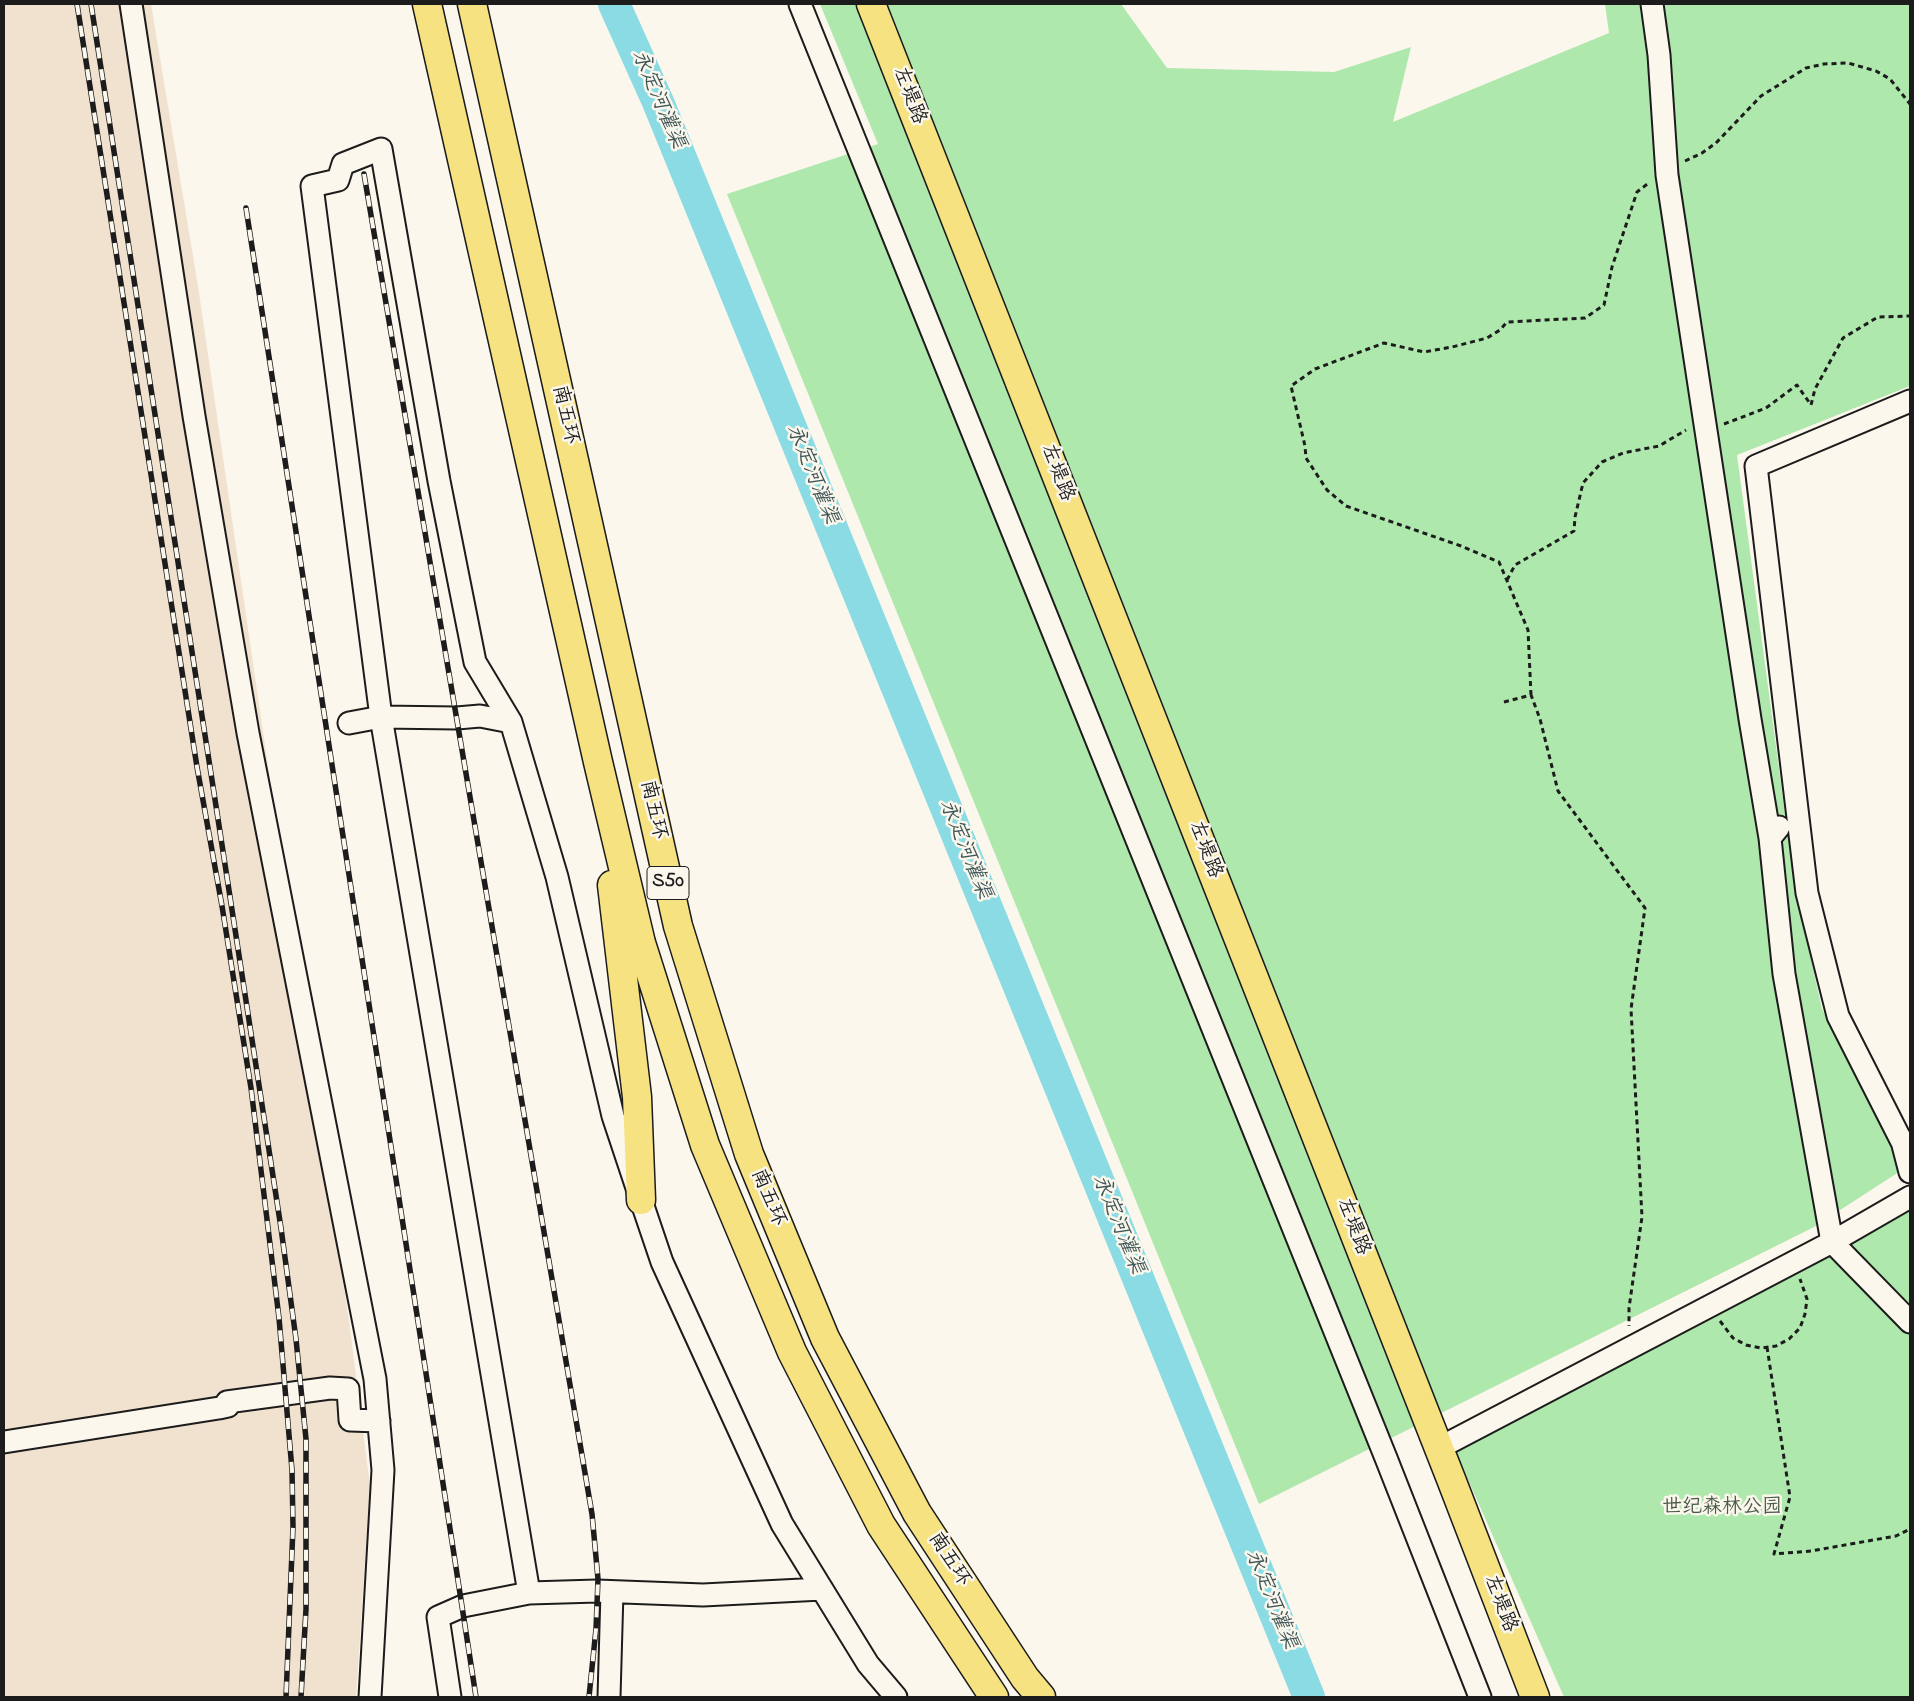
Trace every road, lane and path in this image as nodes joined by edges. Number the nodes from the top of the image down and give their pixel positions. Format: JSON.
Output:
{"nodes":[{"id":1,"x":132,"y":4,"type":"edge"},
{"id":2,"x":427,"y":4,"type":"edge"},
{"id":3,"x":472,"y":4,"type":"edge"},
{"id":4,"x":800,"y":4,"type":"edge"},
{"id":5,"x":871,"y":4,"type":"edge"},
{"id":6,"x":1652,"y":4,"type":"edge"},
{"id":7,"x":1910,"y":104,"type":"edge"},
{"id":8,"x":1667,"y":169,"type":"junction"},
{"id":9,"x":1910,"y":316,"type":"edge"},
{"id":10,"x":1910,"y":400,"type":"edge"},
{"id":11,"x":1703,"y":410,"type":"junction"},
{"id":12,"x":1706,"y":432,"type":"junction"},
{"id":13,"x":1506,"y":580,"type":"junction"},
{"id":14,"x":1531,"y":695,"type":"junction"},
{"id":15,"x":1504,"y":702,"type":"dead end"},
{"id":16,"x":380,"y":717,"type":"junction"},
{"id":17,"x":511,"y":722,"type":"junction"},
{"id":18,"x":349,"y":723,"type":"dead end"},
{"id":19,"x":598,"y":762,"type":"junction"},
{"id":20,"x":1787,"y":817,"type":"dead end"},
{"id":21,"x":1770,"y":838,"type":"junction"},
{"id":22,"x":1907,"y":1144,"type":"edge"},
{"id":23,"x":1910,"y":1172,"type":"edge"},
{"id":24,"x":1910,"y":1197,"type":"edge"},
{"id":25,"x":641,"y":1200,"type":"junction"},
{"id":26,"x":1832,"y":1242,"type":"junction"},
{"id":27,"x":1791,"y":1264,"type":"junction"},
{"id":28,"x":1711,"y":1305,"type":"junction"},
{"id":29,"x":1910,"y":1322,"type":"edge"},
{"id":30,"x":1629,"y":1347,"type":"junction"},
{"id":31,"x":1767,"y":1348,"type":"junction"},
{"id":32,"x":379,"y":1421,"type":"junction"},
{"id":33,"x":4,"y":1442,"type":"edge"},
{"id":34,"x":1439,"y":1448,"type":"junction"},
{"id":35,"x":1910,"y":1529,"type":"edge"},
{"id":36,"x":822,"y":1589,"type":"junction"},
{"id":37,"x":612,"y":1592,"type":"junction"},
{"id":38,"x":529,"y":1593,"type":"junction"},
{"id":39,"x":370,"y":1697,"type":"edge"},
{"id":40,"x":450,"y":1697,"type":"edge"},
{"id":41,"x":609,"y":1697,"type":"edge"},
{"id":42,"x":896,"y":1697,"type":"edge"},
{"id":43,"x":994,"y":1697,"type":"edge"},
{"id":44,"x":1041,"y":1697,"type":"edge"},
{"id":45,"x":1480,"y":1697,"type":"edge"},
{"id":46,"x":1535,"y":1697,"type":"edge"}],
"edges":[{"from":1,"to":32,"type":"street"},
{"from":2,"to":19,"type":"main road","name":"南五环","number":"S50"},
{"from":3,"to":44,"type":"main road","name":"南五环","number":"S50"},
{"from":4,"to":45,"type":"street"},
{"from":5,"to":34,"type":"main road","name":"左堤路"},
{"from":6,"to":8,"type":"street"},
{"from":7,"to":8,"type":"path"},
{"from":8,"to":11,"type":"street"},
{"from":8,"to":13,"type":"path"},
{"from":9,"to":12,"type":"path"},
{"from":10,"to":22,"type":"street"},
{"from":11,"to":12,"type":"street"},
{"from":11,"to":13,"type":"path"},
{"from":12,"to":21,"type":"street"},
{"from":13,"to":14,"type":"path"},
{"from":14,"to":15,"type":"path"},
{"from":14,"to":30,"type":"path"},
{"from":16,"to":17,"type":"street"},
{"from":16,"to":17,"type":"street"},
{"from":16,"to":18,"type":"street"},
{"from":16,"to":38,"type":"street"},
{"from":17,"to":25,"type":"street"},
{"from":19,"to":25,"type":"main road"},
{"from":19,"to":43,"type":"main road","name":"南五环","number":"S50"},
{"from":20,"to":21,"type":"street"},
{"from":21,"to":26,"type":"street"},
{"from":22,"to":23,"type":"street"},
{"from":24,"to":26,"type":"street"},
{"from":25,"to":36,"type":"street"},
{"from":26,"to":27,"type":"street"},
{"from":26,"to":29,"type":"street"},
{"from":27,"to":28,"type":"street"},
{"from":27,"to":31,"type":"path"},
{"from":28,"to":30,"type":"street"},
{"from":28,"to":31,"type":"path"},
{"from":30,"to":34,"type":"street"},
{"from":31,"to":35,"type":"path"},
{"from":32,"to":33,"type":"street"},
{"from":32,"to":39,"type":"street"},
{"from":34,"to":46,"type":"main road","name":"左堤路"},
{"from":36,"to":37,"type":"street"},
{"from":36,"to":42,"type":"street"},
{"from":37,"to":38,"type":"street"},
{"from":37,"to":41,"type":"street"},
{"from":38,"to":40,"type":"street"}]}
